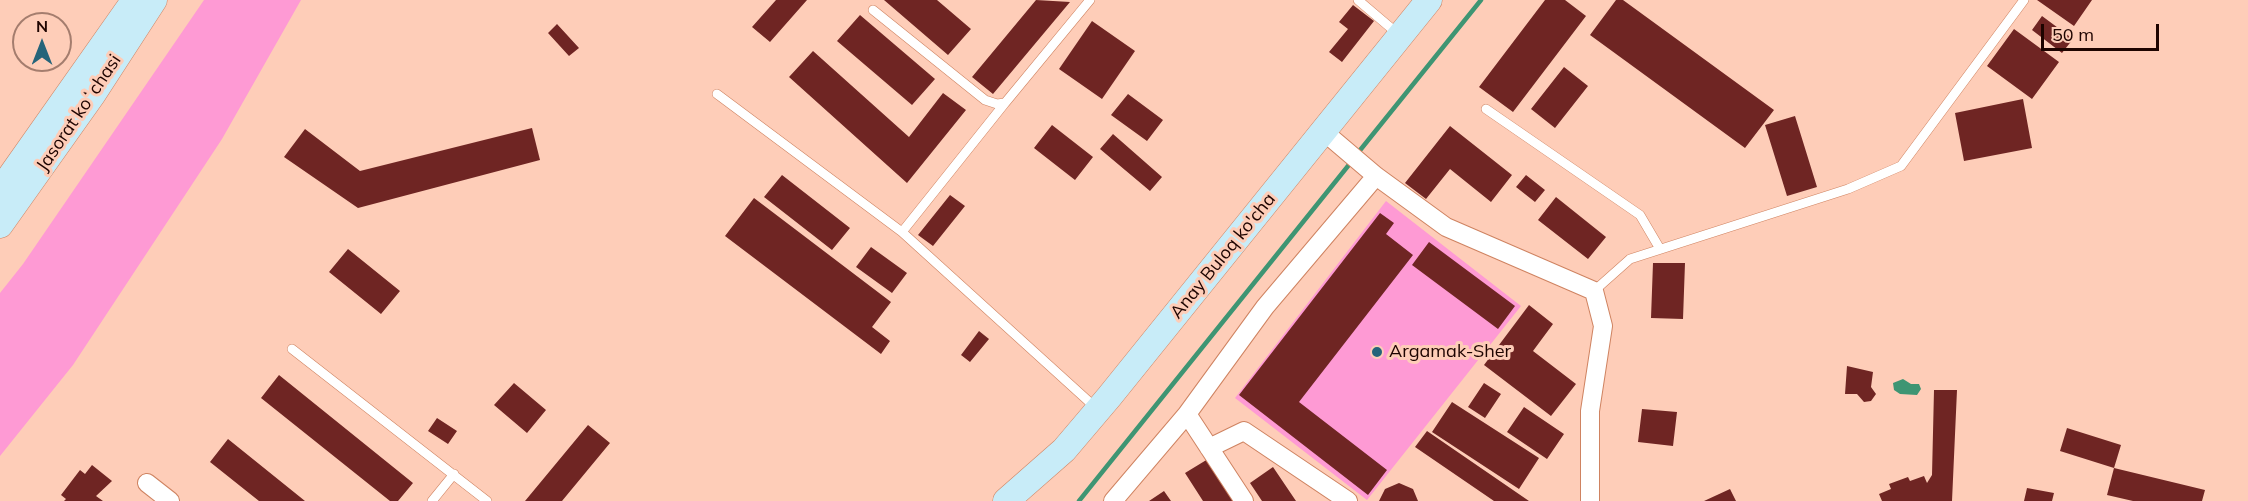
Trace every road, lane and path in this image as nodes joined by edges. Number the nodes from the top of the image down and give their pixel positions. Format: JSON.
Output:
{"nodes":[{"id":1,"x":134,"y":0,"type":"edge"},
{"id":2,"x":154,"y":0,"type":"edge"},
{"id":3,"x":1090,"y":0,"type":"edge"},
{"id":4,"x":1358,"y":0,"type":"edge"},
{"id":5,"x":1429,"y":0,"type":"edge"},
{"id":6,"x":2024,"y":0,"type":"edge"},
{"id":7,"x":873,"y":10,"type":"dead end"},
{"id":8,"x":1400,"y":35,"type":"junction"},
{"id":9,"x":717,"y":94,"type":"dead end"},
{"id":10,"x":1005,"y":103,"type":"junction"},
{"id":11,"x":1486,"y":109,"type":"dead end"},
{"id":12,"x":1333,"y":139,"type":"junction"},
{"id":13,"x":1376,"y":176,"type":"junction"},
{"id":14,"x":0,"y":191,"type":"edge"},
{"id":15,"x":0,"y":225,"type":"edge"},
{"id":16,"x":902,"y":232,"type":"junction"},
{"id":17,"x":1660,"y":249,"type":"junction"},
{"id":18,"x":1594,"y":291,"type":"junction"},
{"id":19,"x":292,"y":349,"type":"dead end"},
{"id":20,"x":1098,"y":410,"type":"junction"},
{"id":21,"x":1187,"y":414,"type":"junction"},
{"id":22,"x":1209,"y":448,"type":"junction"},
{"id":23,"x":454,"y":474,"type":"junction"},
{"id":24,"x":147,"y":483,"type":"dead end"},
{"id":25,"x":170,"y":501,"type":"edge"},
{"id":26,"x":432,"y":501,"type":"edge"},
{"id":27,"x":487,"y":501,"type":"edge"},
{"id":28,"x":1006,"y":501,"type":"edge"},
{"id":29,"x":1113,"y":501,"type":"edge"},
{"id":30,"x":1244,"y":501,"type":"edge"},
{"id":31,"x":1348,"y":501,"type":"edge"},
{"id":32,"x":1590,"y":501,"type":"edge"}],
"edges":[{"from":1,"to":14,"type":"main road","name":"Jasorat koʻchasi"},
{"from":2,"to":15,"type":"main road","name":"Jasorat koʻchasi"},
{"from":3,"to":10,"type":"lane"},
{"from":4,"to":8,"type":"lane"},
{"from":5,"to":8,"type":"main road","name":"Anay Buloq ko'cha"},
{"from":6,"to":17,"type":"lane"},
{"from":7,"to":10,"type":"lane"},
{"from":8,"to":12,"type":"main road","name":"Anay Buloq ko'cha"},
{"from":9,"to":16,"type":"lane"},
{"from":10,"to":16,"type":"lane"},
{"from":11,"to":17,"type":"lane"},
{"from":12,"to":13,"type":"street"},
{"from":12,"to":20,"type":"main road","name":"Anay Buloq ko'cha"},
{"from":13,"to":18,"type":"street"},
{"from":13,"to":21,"type":"street"},
{"from":16,"to":20,"type":"lane"},
{"from":17,"to":18,"type":"lane"},
{"from":18,"to":32,"type":"street"},
{"from":19,"to":23,"type":"lane"},
{"from":20,"to":28,"type":"main road","name":"Anay Buloq ko'cha"},
{"from":21,"to":22,"type":"street"},
{"from":21,"to":29,"type":"street"},
{"from":22,"to":30,"type":"street"},
{"from":22,"to":31,"type":"street"},
{"from":23,"to":26,"type":"lane"},
{"from":23,"to":27,"type":"lane"},
{"from":24,"to":25,"type":"street"}]}
